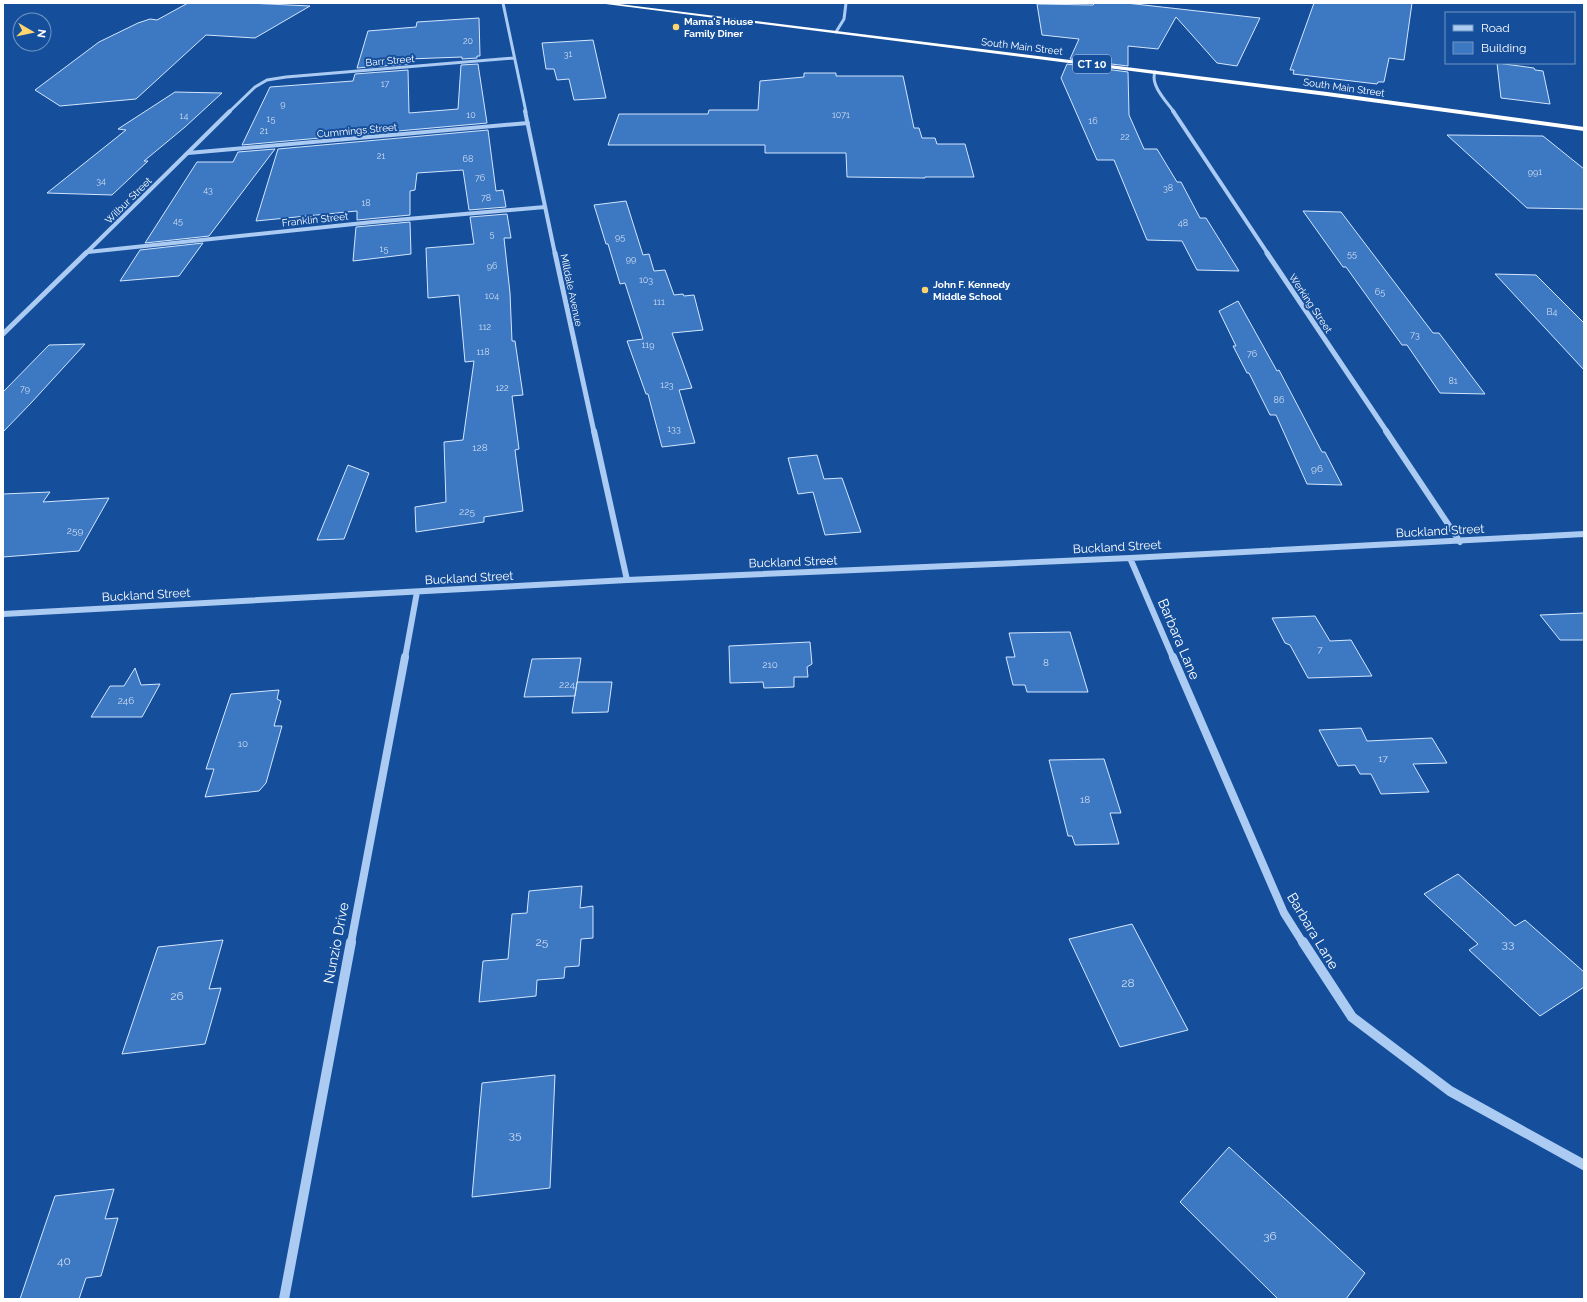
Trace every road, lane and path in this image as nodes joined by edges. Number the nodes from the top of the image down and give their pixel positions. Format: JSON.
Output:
{"nodes":[{"id":1,"x":504,"y":3,"type":"edge"},
{"id":2,"x":600,"y":3,"type":"edge"},
{"id":3,"x":846,"y":3,"type":"edge"},
{"id":4,"x":836,"y":32,"type":"junction"},
{"id":5,"x":514,"y":58,"type":"junction"},
{"id":6,"x":1155,"y":72,"type":"junction"},
{"id":7,"x":267,"y":80,"type":"joint"},
{"id":8,"x":528,"y":123,"type":"junction"},
{"id":9,"x":1584,"y":130,"type":"edge"},
{"id":10,"x":188,"y":153,"type":"junction"},
{"id":11,"x":545,"y":207,"type":"junction"},
{"id":12,"x":88,"y":252,"type":"junction"},
{"id":13,"x":3,"y":334,"type":"edge"},
{"id":14,"x":1584,"y":534,"type":"edge"},
{"id":15,"x":1460,"y":542,"type":"junction"},
{"id":16,"x":1130,"y":558,"type":"junction"},
{"id":17,"x":627,"y":580,"type":"junction"},
{"id":18,"x":417,"y":592,"type":"junction"},
{"id":19,"x":3,"y":614,"type":"edge"},
{"id":20,"x":1584,"y":1165,"type":"edge"},
{"id":21,"x":284,"y":1299,"type":"edge"}],
"edges":[{"from":1,"to":5,"type":"street","name":"Milldale Avenue"},
{"from":2,"to":4,"type":"highway","name":"South Main Street","number":"CT 10"},
{"from":3,"to":4,"type":"street"},
{"from":4,"to":6,"type":"highway","name":"South Main Street","number":"CT 10"},
{"from":5,"to":7,"type":"street","name":"Barr Street"},
{"from":5,"to":8,"type":"street","name":"Milldale Avenue"},
{"from":6,"to":9,"type":"highway","name":"South Main Street","number":"CT 10"},
{"from":6,"to":15,"type":"street","name":"Werking Street"},
{"from":7,"to":10,"type":"street","name":"Wilbur Street"},
{"from":8,"to":10,"type":"street","name":"Cummings Street"},
{"from":8,"to":11,"type":"street","name":"Milldale Avenue"},
{"from":10,"to":12,"type":"street","name":"Wilbur Street"},
{"from":11,"to":12,"type":"street","name":"Franklin Street"},
{"from":11,"to":17,"type":"street","name":"Milldale Avenue"},
{"from":12,"to":13,"type":"street","name":"Wilbur Street"},
{"from":14,"to":15,"type":"street","name":"Buckland Street"},
{"from":15,"to":16,"type":"street","name":"Buckland Street"},
{"from":16,"to":17,"type":"street","name":"Buckland Street"},
{"from":16,"to":20,"type":"street","name":"Barbara Lane"},
{"from":17,"to":18,"type":"street","name":"Buckland Street"},
{"from":18,"to":19,"type":"street","name":"Buckland Street"},
{"from":18,"to":21,"type":"street","name":"Nunzio Drive"}]}
